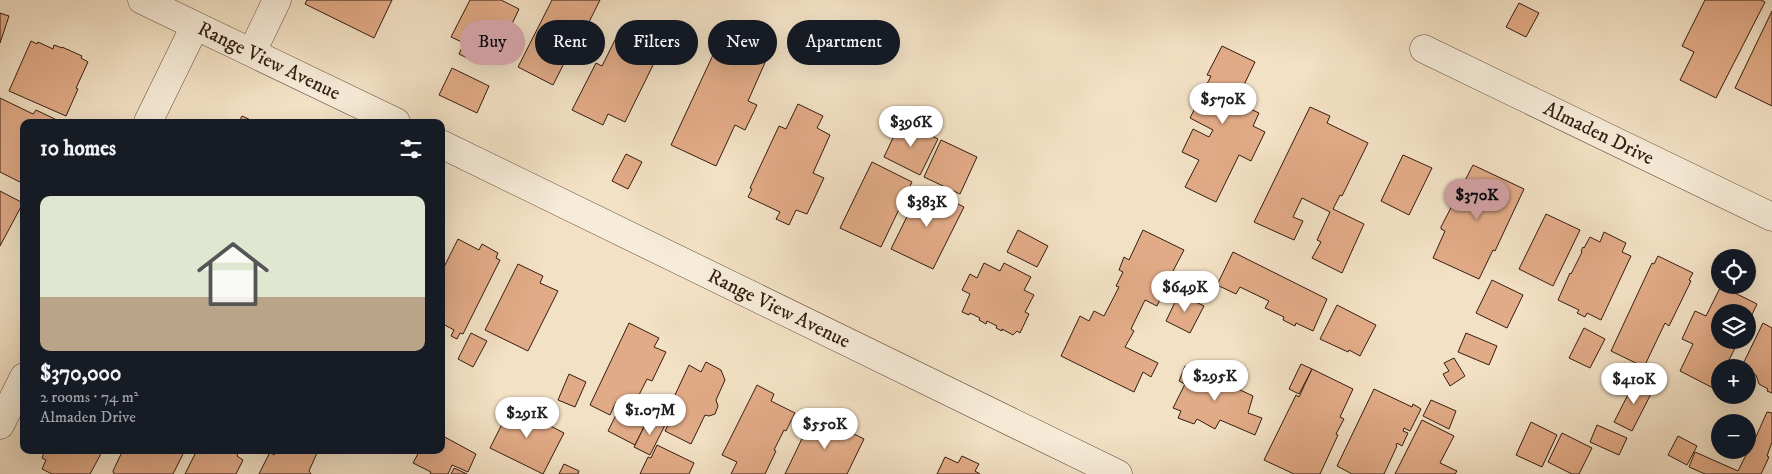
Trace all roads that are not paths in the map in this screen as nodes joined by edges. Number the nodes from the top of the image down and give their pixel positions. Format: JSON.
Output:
{"nodes":[{"id":1,"x":142,"y":0,"type":"edge"},
{"id":2,"x":277,"y":0,"type":"edge"},
{"id":3,"x":195,"y":26,"type":"junction"},
{"id":4,"x":1424,"y":49,"type":"dead end"},
{"id":5,"x":252,"y":52,"type":"junction"},
{"id":6,"x":149,"y":119,"type":"edge"},
{"id":7,"x":390,"y":119,"type":"edge"},
{"id":8,"x":445,"y":146,"type":"edge"},
{"id":9,"x":1772,"y":217,"type":"edge"},
{"id":10,"x":20,"y":385,"type":"edge"},
{"id":11,"x":0,"y":425,"type":"edge"},
{"id":12,"x":1118,"y":474,"type":"edge"}],
"edges":[{"from":1,"to":3,"type":"street","name":"Range View Avenue"},
{"from":2,"to":5,"type":"street"},
{"from":3,"to":5,"type":"street","name":"Range View Avenue"},
{"from":3,"to":6,"type":"street"},
{"from":4,"to":9,"type":"street","name":"Almaden Drive"},
{"from":5,"to":7,"type":"street","name":"Range View Avenue"},
{"from":8,"to":12,"type":"street","name":"Range View Avenue"},
{"from":10,"to":11,"type":"street"}]}
